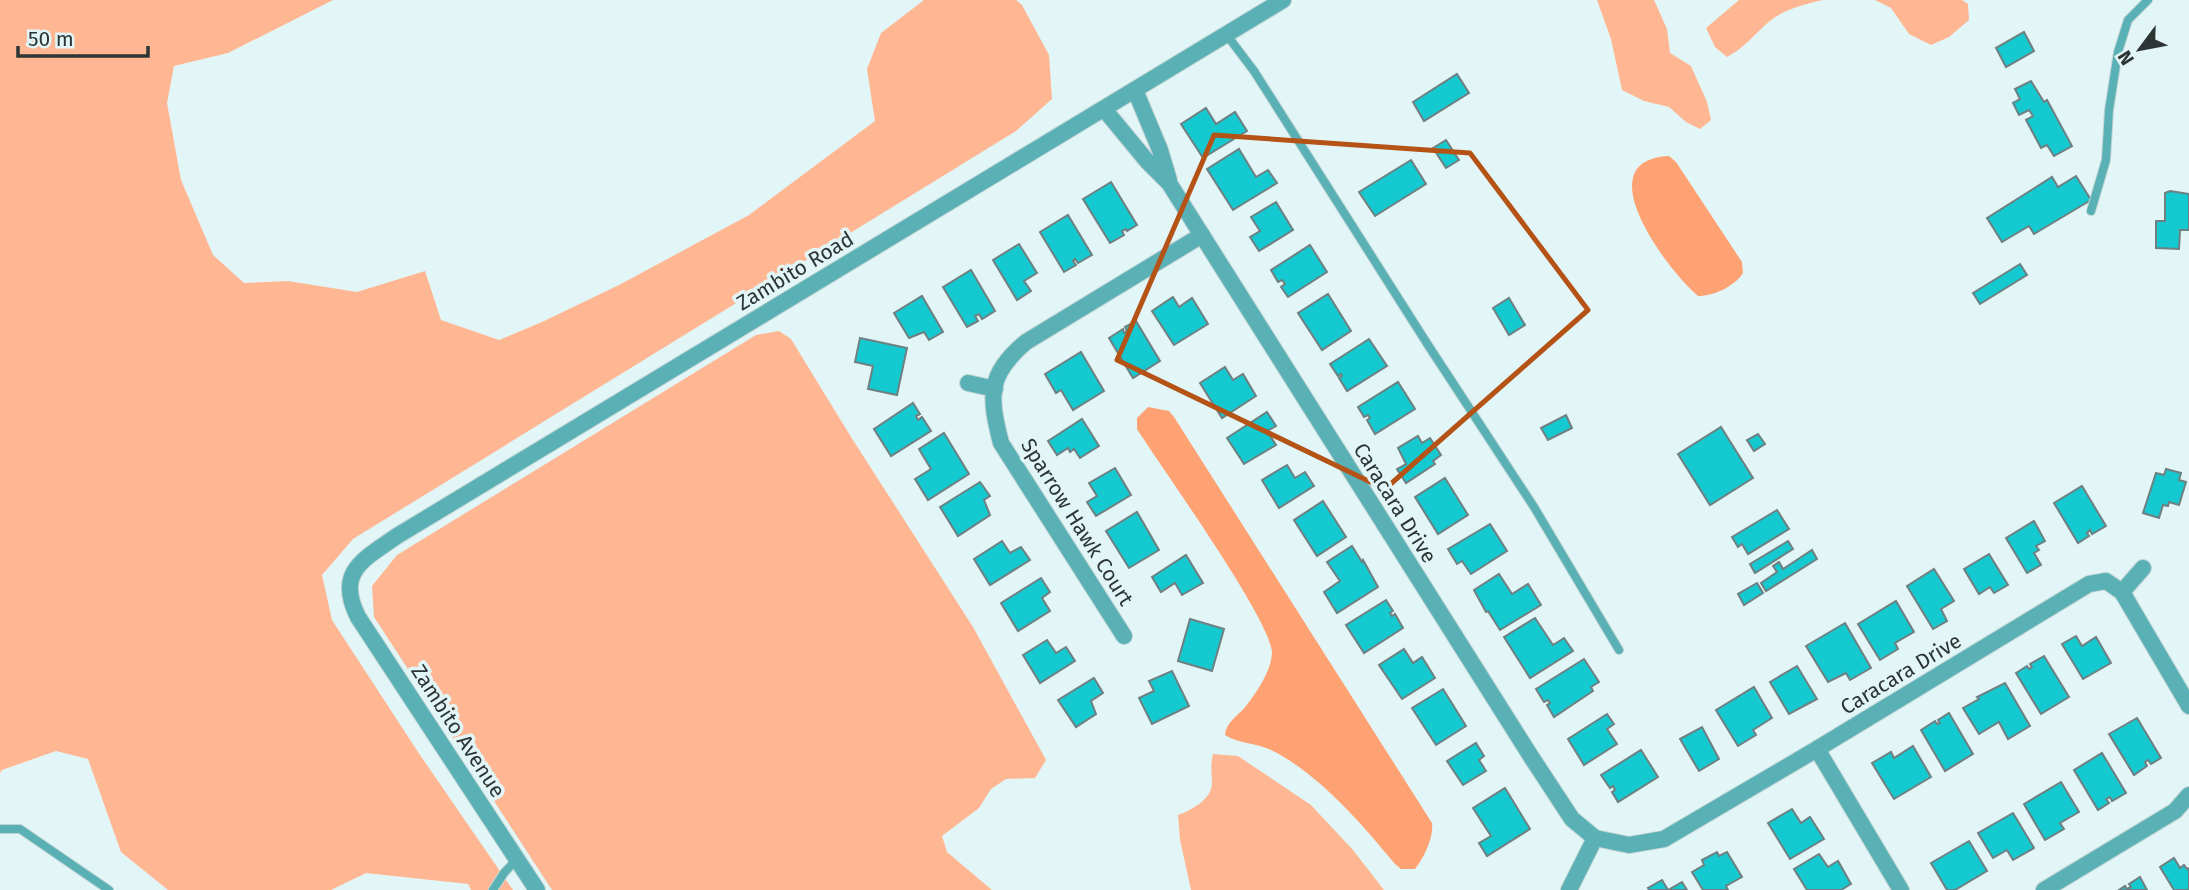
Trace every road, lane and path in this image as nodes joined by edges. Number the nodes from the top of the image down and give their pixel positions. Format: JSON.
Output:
{"nodes":[{"id":1,"x":1283,"y":0,"type":"edge"},
{"id":2,"x":2148,"y":0,"type":"edge"},
{"id":3,"x":1226,"y":34,"type":"junction"},
{"id":4,"x":1135,"y":90,"type":"junction"},
{"id":5,"x":1104,"y":109,"type":"junction"},
{"id":6,"x":1169,"y":183,"type":"junction"},
{"id":7,"x":2091,"y":211,"type":"dead end"},
{"id":8,"x":1202,"y":235,"type":"junction"},
{"id":9,"x":968,"y":383,"type":"dead end"},
{"id":10,"x":995,"y":389,"type":"junction"},
{"id":11,"x":2143,"y":568,"type":"dead end"},
{"id":12,"x":2122,"y":592,"type":"junction"},
{"id":13,"x":349,"y":593,"type":"joint"},
{"id":14,"x":1124,"y":636,"type":"dead end"},
{"id":15,"x":1619,"y":650,"type":"dead end"},
{"id":16,"x":2189,"y":706,"type":"edge"},
{"id":17,"x":1817,"y":750,"type":"junction"},
{"id":18,"x":2189,"y":795,"type":"edge"},
{"id":19,"x":0,"y":828,"type":"edge"},
{"id":20,"x":1595,"y":838,"type":"junction"},
{"id":21,"x":517,"y":859,"type":"junction"},
{"id":22,"x":109,"y":890,"type":"edge"},
{"id":23,"x":493,"y":890,"type":"edge"},
{"id":24,"x":537,"y":890,"type":"edge"},
{"id":25,"x":1569,"y":890,"type":"edge"},
{"id":26,"x":1901,"y":890,"type":"edge"},
{"id":27,"x":2044,"y":890,"type":"edge"}],
"edges":[{"from":1,"to":3,"type":"street","name":"Zambito Road"},
{"from":2,"to":7,"type":"lane"},
{"from":3,"to":4,"type":"street","name":"Zambito Road"},
{"from":3,"to":15,"type":"lane"},
{"from":4,"to":5,"type":"street","name":"Zambito Road"},
{"from":4,"to":6,"type":"street","name":"Caracara Drive"},
{"from":5,"to":6,"type":"street","name":"Caracara Drive"},
{"from":5,"to":13,"type":"street","name":"Zambito Road"},
{"from":6,"to":8,"type":"street","name":"Caracara Drive"},
{"from":8,"to":10,"type":"street","name":"Sparrow Hawk Court"},
{"from":8,"to":20,"type":"street","name":"Caracara Drive"},
{"from":9,"to":10,"type":"street"},
{"from":10,"to":14,"type":"street","name":"Sparrow Hawk Court"},
{"from":11,"to":12,"type":"street"},
{"from":12,"to":16,"type":"street"},
{"from":12,"to":17,"type":"street","name":"Caracara Drive"},
{"from":13,"to":21,"type":"street","name":"Zambito Avenue"},
{"from":17,"to":20,"type":"street","name":"Caracara Drive"},
{"from":17,"to":26,"type":"street"},
{"from":18,"to":27,"type":"street"},
{"from":19,"to":22,"type":"lane"},
{"from":20,"to":25,"type":"street"},
{"from":21,"to":23,"type":"lane"},
{"from":21,"to":24,"type":"street","name":"Zambito Avenue"}]}
